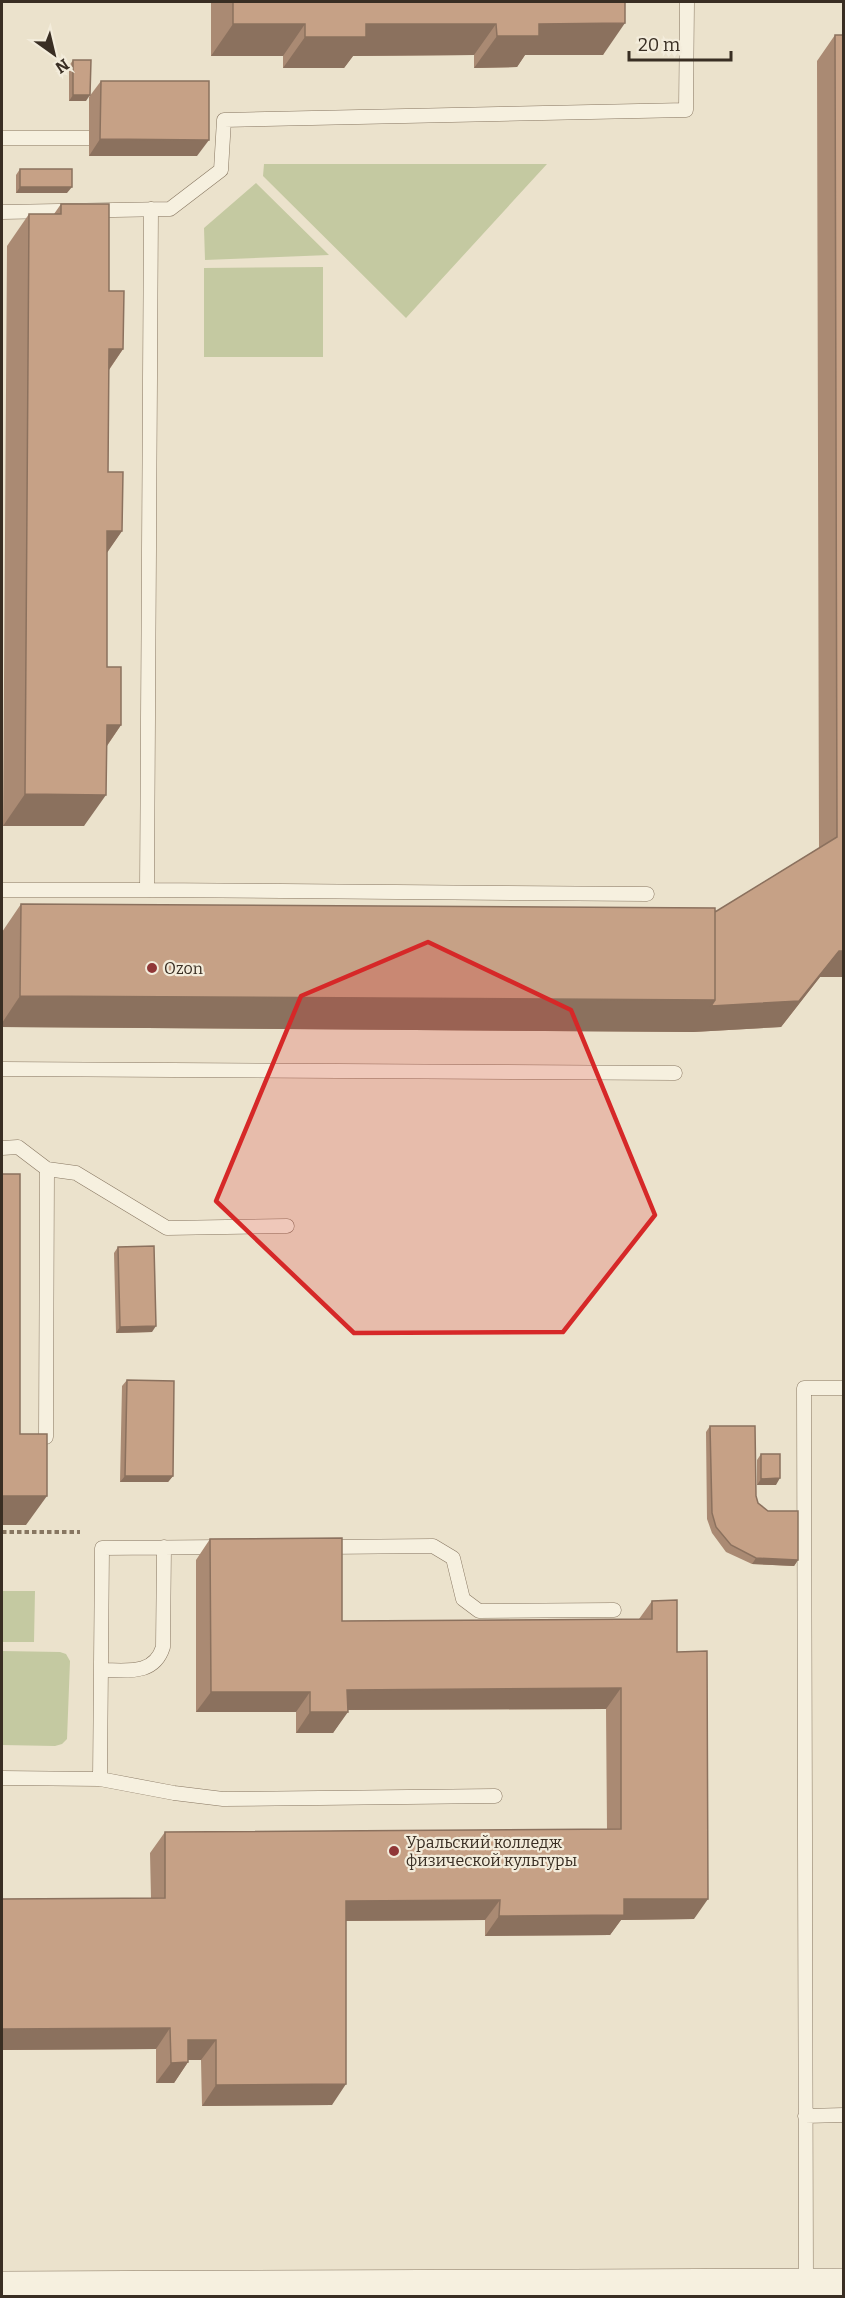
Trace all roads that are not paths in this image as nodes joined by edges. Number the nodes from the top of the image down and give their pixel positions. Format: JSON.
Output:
{"nodes":[{"id":1,"x":687,"y":2,"type":"edge"},
{"id":2,"x":2,"y":138,"type":"edge"},
{"id":3,"x":89,"y":138,"type":"dead end"},
{"id":4,"x":152,"y":209,"type":"junction"},
{"id":5,"x":2,"y":213,"type":"edge"},
{"id":6,"x":2,"y":890,"type":"edge"},
{"id":7,"x":147,"y":890,"type":"junction"},
{"id":8,"x":647,"y":894,"type":"dead end"},
{"id":9,"x":2,"y":1069,"type":"edge"},
{"id":10,"x":675,"y":1073,"type":"dead end"},
{"id":11,"x":2,"y":1148,"type":"edge"},
{"id":12,"x":46,"y":1169,"type":"junction"},
{"id":13,"x":287,"y":1226,"type":"dead end"},
{"id":14,"x":843,"y":1388,"type":"edge"},
{"id":15,"x":46,"y":1437,"type":"edge"},
{"id":16,"x":164,"y":1547,"type":"junction"},
{"id":17,"x":236,"y":1547,"type":"edge"},
{"id":18,"x":317,"y":1547,"type":"edge"},
{"id":19,"x":614,"y":1610,"type":"dead end"},
{"id":20,"x":101,"y":1670,"type":"junction"},
{"id":21,"x":2,"y":1778,"type":"edge"},
{"id":22,"x":100,"y":1779,"type":"junction"},
{"id":23,"x":495,"y":1796,"type":"dead end"},
{"id":24,"x":843,"y":2115,"type":"edge"},
{"id":25,"x":806,"y":2116,"type":"junction"},
{"id":26,"x":843,"y":2285,"type":"edge"},
{"id":27,"x":806,"y":2286,"type":"junction"},
{"id":28,"x":2,"y":2288,"type":"edge"}],
"edges":[{"from":1,"to":4,"type":"lane"},
{"from":2,"to":3,"type":"lane"},
{"from":4,"to":5,"type":"lane"},
{"from":4,"to":7,"type":"lane"},
{"from":6,"to":7,"type":"lane"},
{"from":7,"to":8,"type":"lane"},
{"from":9,"to":10,"type":"lane"},
{"from":11,"to":12,"type":"lane"},
{"from":12,"to":13,"type":"lane"},
{"from":12,"to":15,"type":"lane"},
{"from":14,"to":25,"type":"lane"},
{"from":16,"to":17,"type":"lane"},
{"from":16,"to":20,"type":"lane"},
{"from":16,"to":20,"type":"lane"},
{"from":18,"to":19,"type":"lane"},
{"from":20,"to":22,"type":"lane"},
{"from":21,"to":22,"type":"lane"},
{"from":22,"to":23,"type":"lane"},
{"from":24,"to":25,"type":"lane"},
{"from":25,"to":27,"type":"lane"},
{"from":26,"to":27,"type":"street"},
{"from":27,"to":28,"type":"street"}]}
